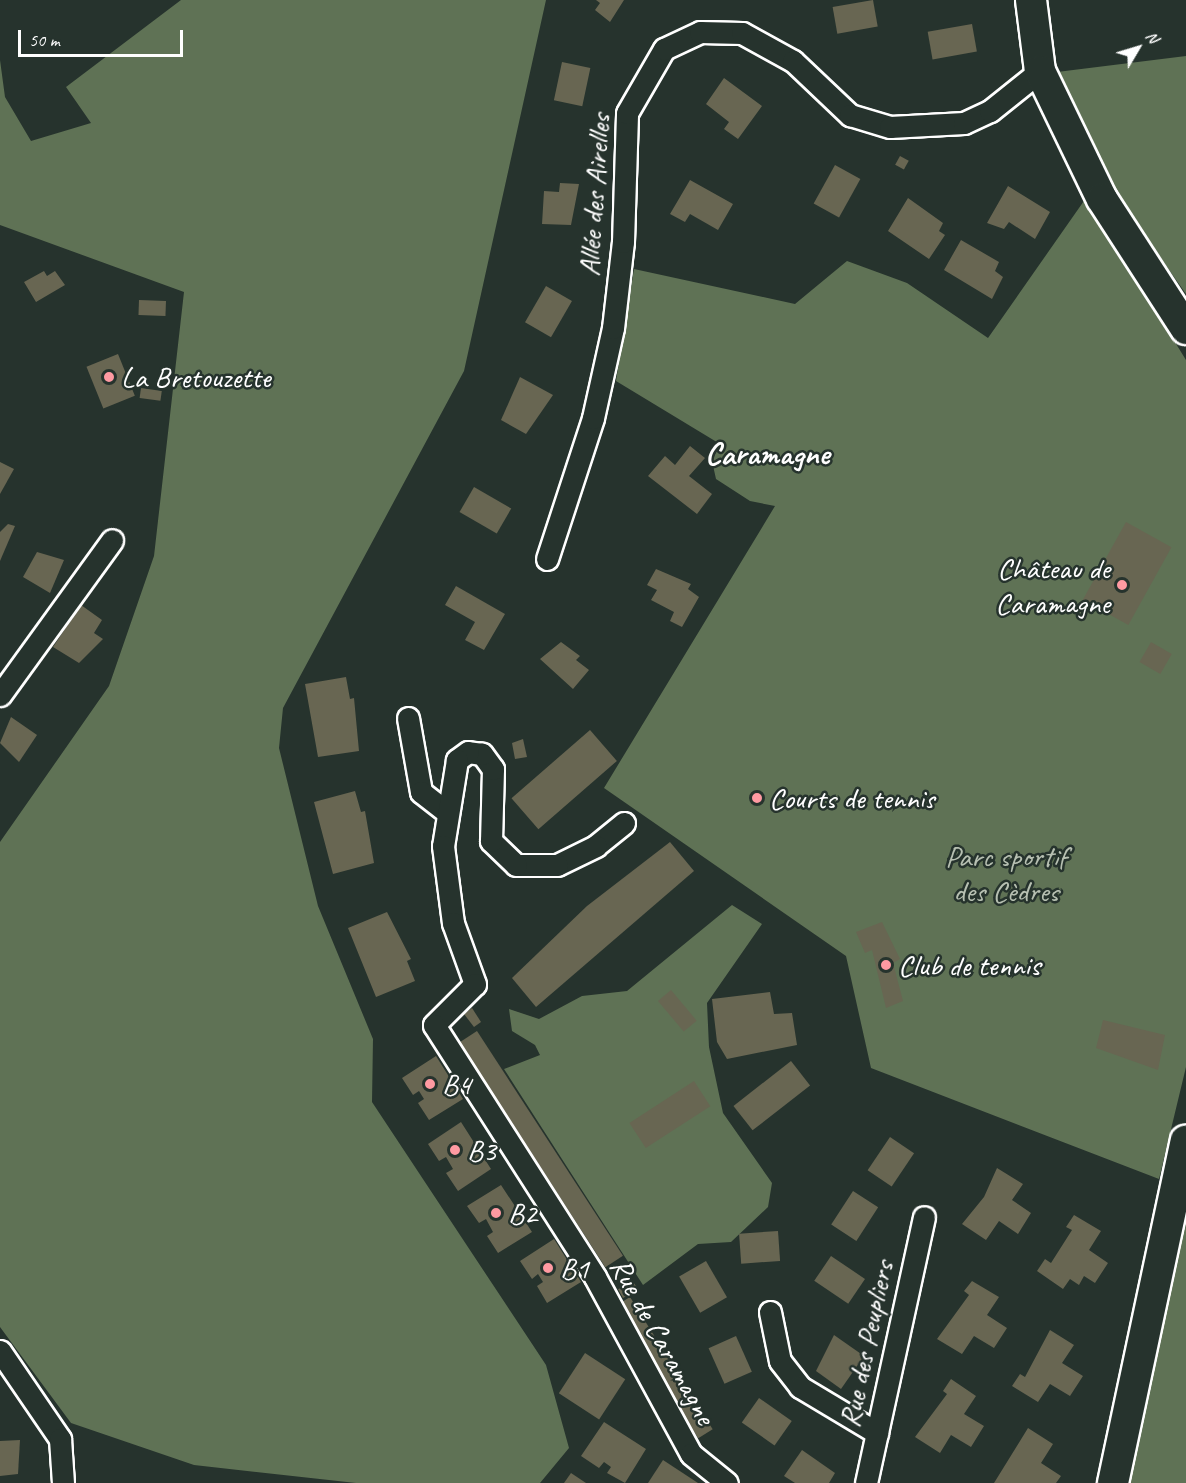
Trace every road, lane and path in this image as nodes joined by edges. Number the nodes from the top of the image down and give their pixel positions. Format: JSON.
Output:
{"nodes":[{"id":1,"x":1031,"y":0,"type":"edge"},
{"id":2,"x":1040,"y":71,"type":"junction"},
{"id":3,"x":1186,"y":329,"type":"edge"},
{"id":4,"x":112,"y":540,"type":"dead end"},
{"id":5,"x":547,"y":559,"type":"dead end"},
{"id":6,"x":0,"y":695,"type":"edge"},
{"id":7,"x":408,"y":718,"type":"dead end"},
{"id":8,"x":447,"y":812,"type":"junction"},
{"id":9,"x":624,"y":823,"type":"dead end"},
{"id":10,"x":1186,"y":1141,"type":"edge"},
{"id":11,"x":924,"y":1217,"type":"dead end"},
{"id":12,"x":771,"y":1312,"type":"dead end"},
{"id":13,"x":0,"y":1351,"type":"edge"},
{"id":14,"x":877,"y":1433,"type":"junction"},
{"id":15,"x":63,"y":1483,"type":"edge"},
{"id":16,"x":727,"y":1483,"type":"edge"},
{"id":17,"x":866,"y":1483,"type":"edge"},
{"id":18,"x":1113,"y":1483,"type":"edge"}],
"edges":[{"from":1,"to":2,"type":"street"},
{"from":2,"to":3,"type":"street"},
{"from":2,"to":5,"type":"street","name":"Allée des Airelles"},
{"from":4,"to":6,"type":"street"},
{"from":7,"to":8,"type":"street"},
{"from":8,"to":9,"type":"street","name":"Rue de Caramagne"},
{"from":8,"to":16,"type":"street","name":"Rue de Caramagne"},
{"from":10,"to":18,"type":"street"},
{"from":11,"to":14,"type":"street","name":"Rue des Peupliers"},
{"from":12,"to":14,"type":"street"},
{"from":13,"to":15,"type":"street"},
{"from":14,"to":17,"type":"street","name":"Rue des Peupliers"}]}
